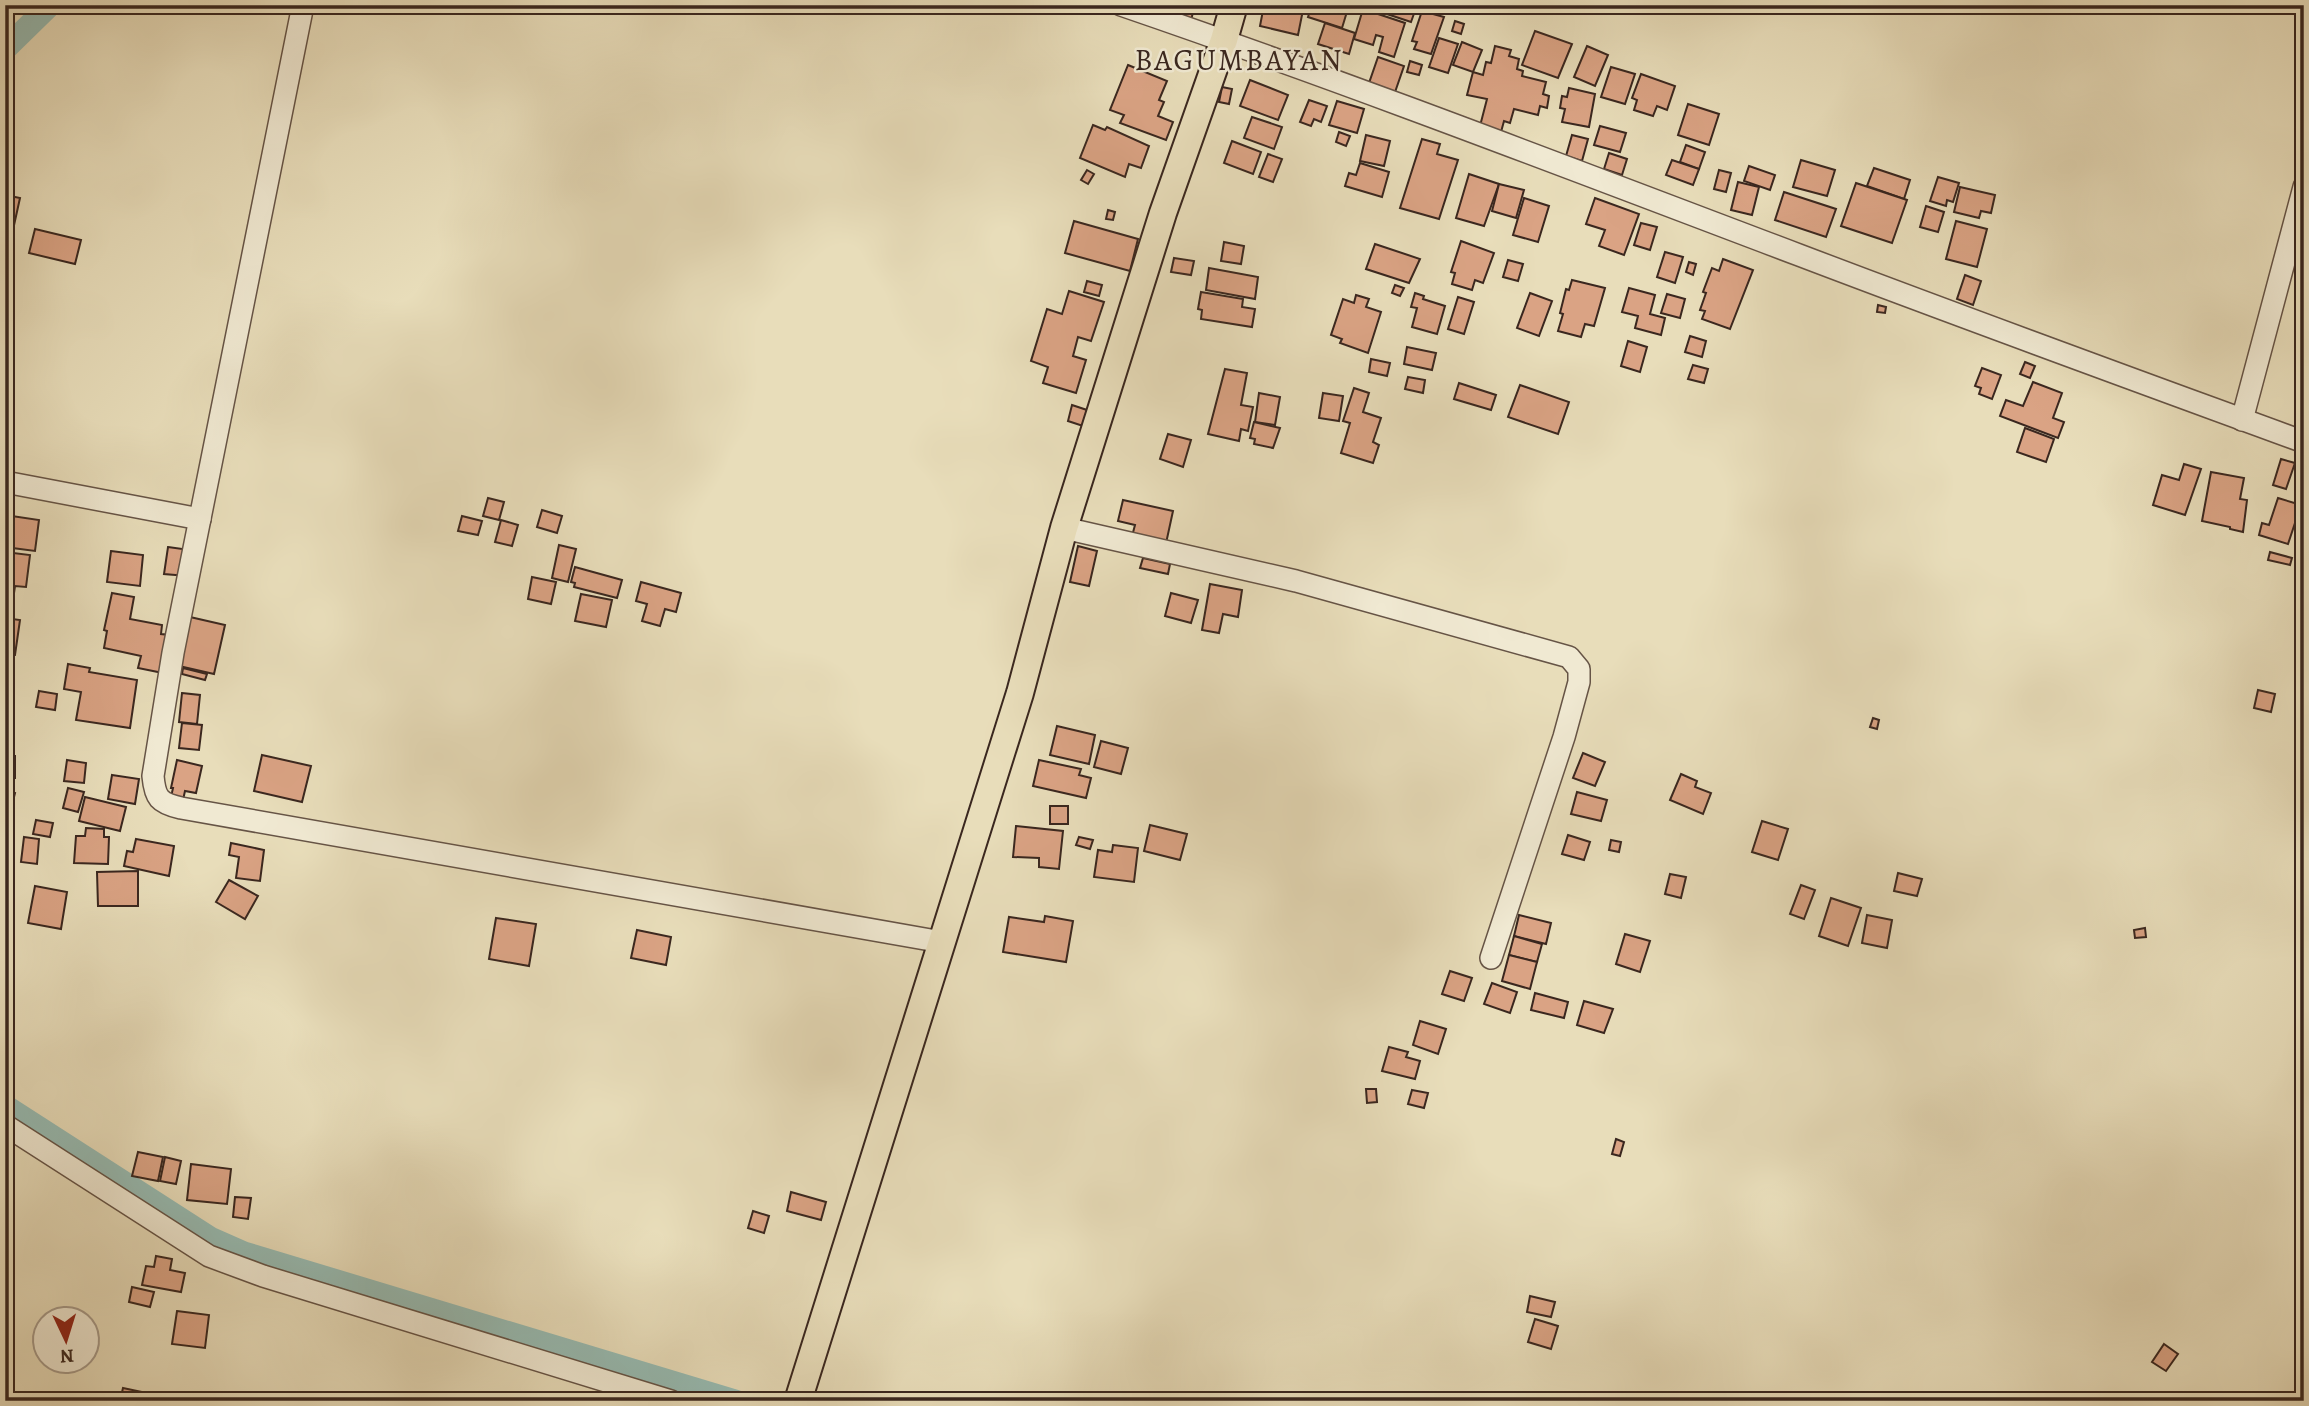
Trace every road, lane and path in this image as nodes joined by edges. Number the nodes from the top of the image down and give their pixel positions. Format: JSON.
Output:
{"nodes":[{"id":1,"x":303,"y":5,"type":"edge"},
{"id":2,"x":1121,"y":5,"type":"edge"},
{"id":3,"x":1234,"y":5,"type":"edge"},
{"id":4,"x":1224,"y":40,"type":"junction"},
{"id":5,"x":2304,"y":187,"type":"edge"},
{"id":6,"x":2242,"y":420,"type":"junction"},
{"id":7,"x":2304,"y":442,"type":"edge"},
{"id":8,"x":5,"y":482,"type":"edge"},
{"id":9,"x":200,"y":519,"type":"junction"},
{"id":10,"x":1064,"y":528,"type":"junction"},
{"id":11,"x":942,"y":942,"type":"junction"},
{"id":12,"x":1491,"y":958,"type":"dead end"},
{"id":13,"x":5,"y":1125,"type":"edge"},
{"id":14,"x":671,"y":1401,"type":"edge"},
{"id":15,"x":798,"y":1401,"type":"edge"}],
"edges":[{"from":1,"to":9,"type":"street"},
{"from":2,"to":4,"type":"street"},
{"from":3,"to":4,"type":"main road"},
{"from":4,"to":6,"type":"street"},
{"from":4,"to":10,"type":"main road"},
{"from":5,"to":6,"type":"street"},
{"from":6,"to":7,"type":"street"},
{"from":8,"to":9,"type":"street"},
{"from":9,"to":11,"type":"street"},
{"from":10,"to":11,"type":"main road"},
{"from":10,"to":12,"type":"street"},
{"from":11,"to":15,"type":"main road"},
{"from":13,"to":14,"type":"street"}]}
